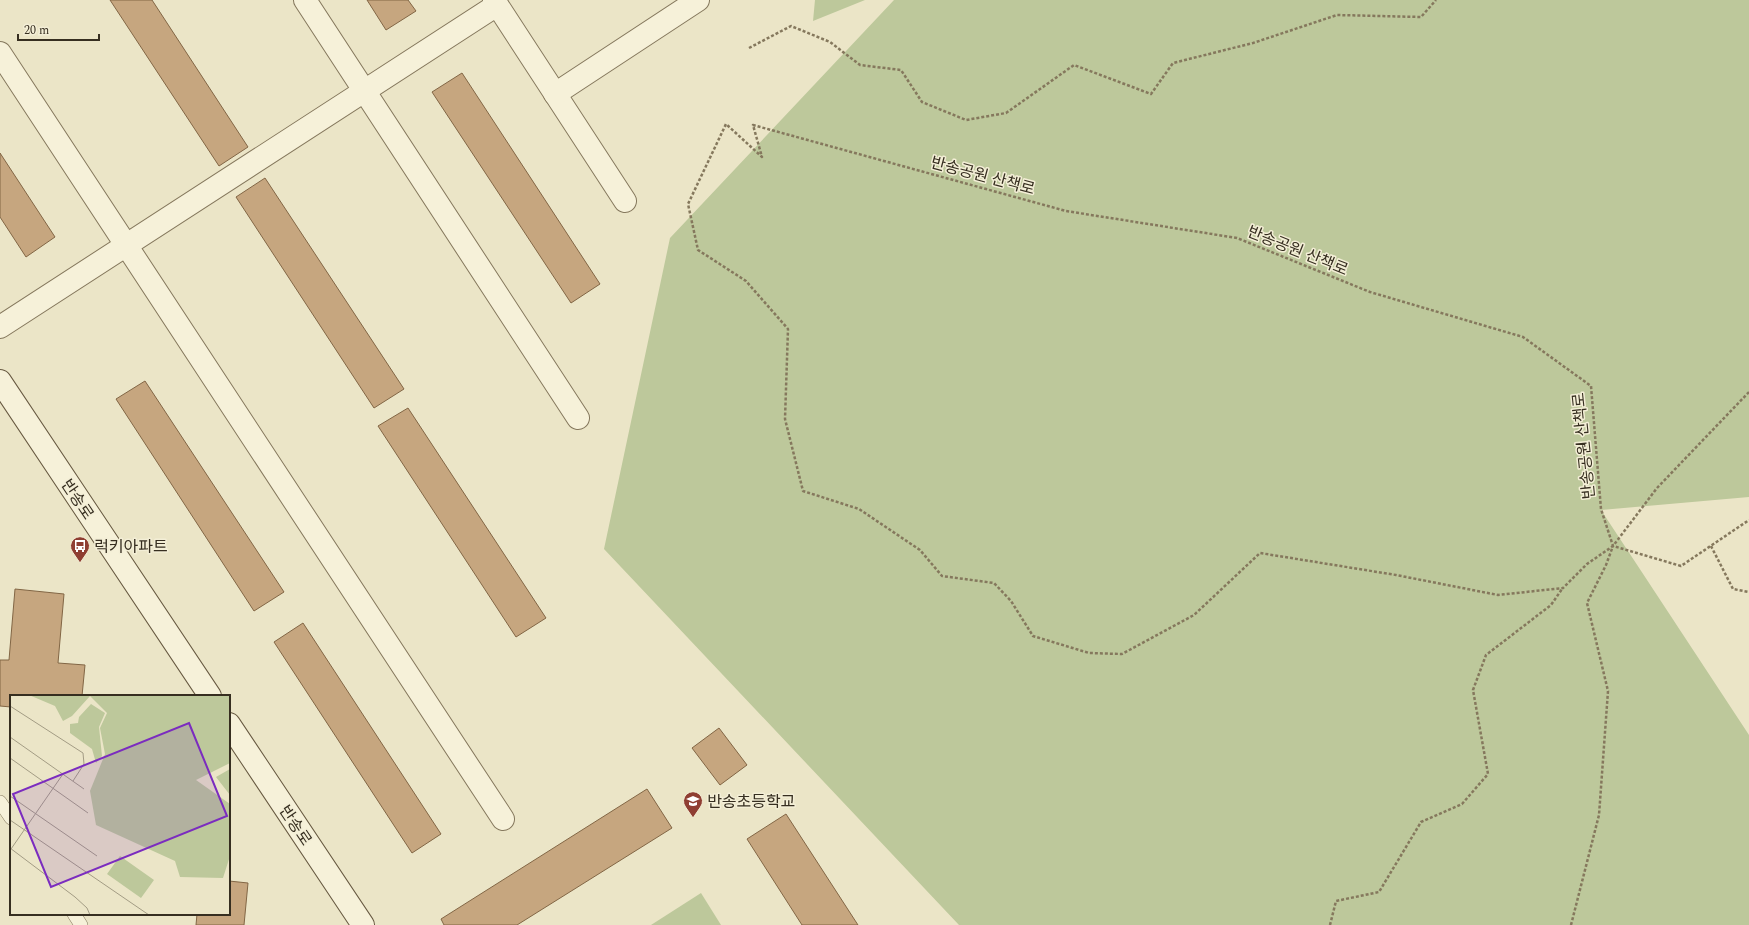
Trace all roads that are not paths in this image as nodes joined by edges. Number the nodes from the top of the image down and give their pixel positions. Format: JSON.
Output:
{"nodes":[{"id":1,"x":305,"y":0,"type":"edge"},
{"id":2,"x":698,"y":0,"type":"edge"},
{"id":3,"x":496,"y":2,"type":"edge"},
{"id":4,"x":0,"y":53,"type":"edge"},
{"id":5,"x":364,"y":91,"type":"junction"},
{"id":6,"x":555,"y":94,"type":"junction"},
{"id":7,"x":625,"y":201,"type":"dead end"},
{"id":8,"x":126,"y":245,"type":"junction"},
{"id":9,"x":0,"y":327,"type":"edge"},
{"id":10,"x":0,"y":381,"type":"edge"},
{"id":11,"x":578,"y":418,"type":"dead end"},
{"id":12,"x":209,"y":695,"type":"edge"},
{"id":13,"x":230,"y":726,"type":"edge"},
{"id":14,"x":0,"y":802,"type":"edge"},
{"id":15,"x":10,"y":817,"type":"edge"},
{"id":16,"x":503,"y":819,"type":"dead end"},
{"id":17,"x":75,"y":915,"type":"edge"},
{"id":18,"x":81,"y":925,"type":"edge"},
{"id":19,"x":363,"y":925,"type":"edge"}],
"edges":[{"from":1,"to":5,"type":"street"},
{"from":2,"to":6,"type":"street"},
{"from":3,"to":5,"type":"street"},
{"from":3,"to":6,"type":"street"},
{"from":4,"to":8,"type":"street"},
{"from":5,"to":8,"type":"street"},
{"from":5,"to":11,"type":"street"},
{"from":6,"to":7,"type":"street"},
{"from":8,"to":9,"type":"street"},
{"from":8,"to":16,"type":"street"},
{"from":10,"to":12,"type":"street","name":"반송로"},
{"from":13,"to":19,"type":"street","name":"반송로"},
{"from":14,"to":15,"type":"lane"},
{"from":17,"to":18,"type":"lane"}]}
